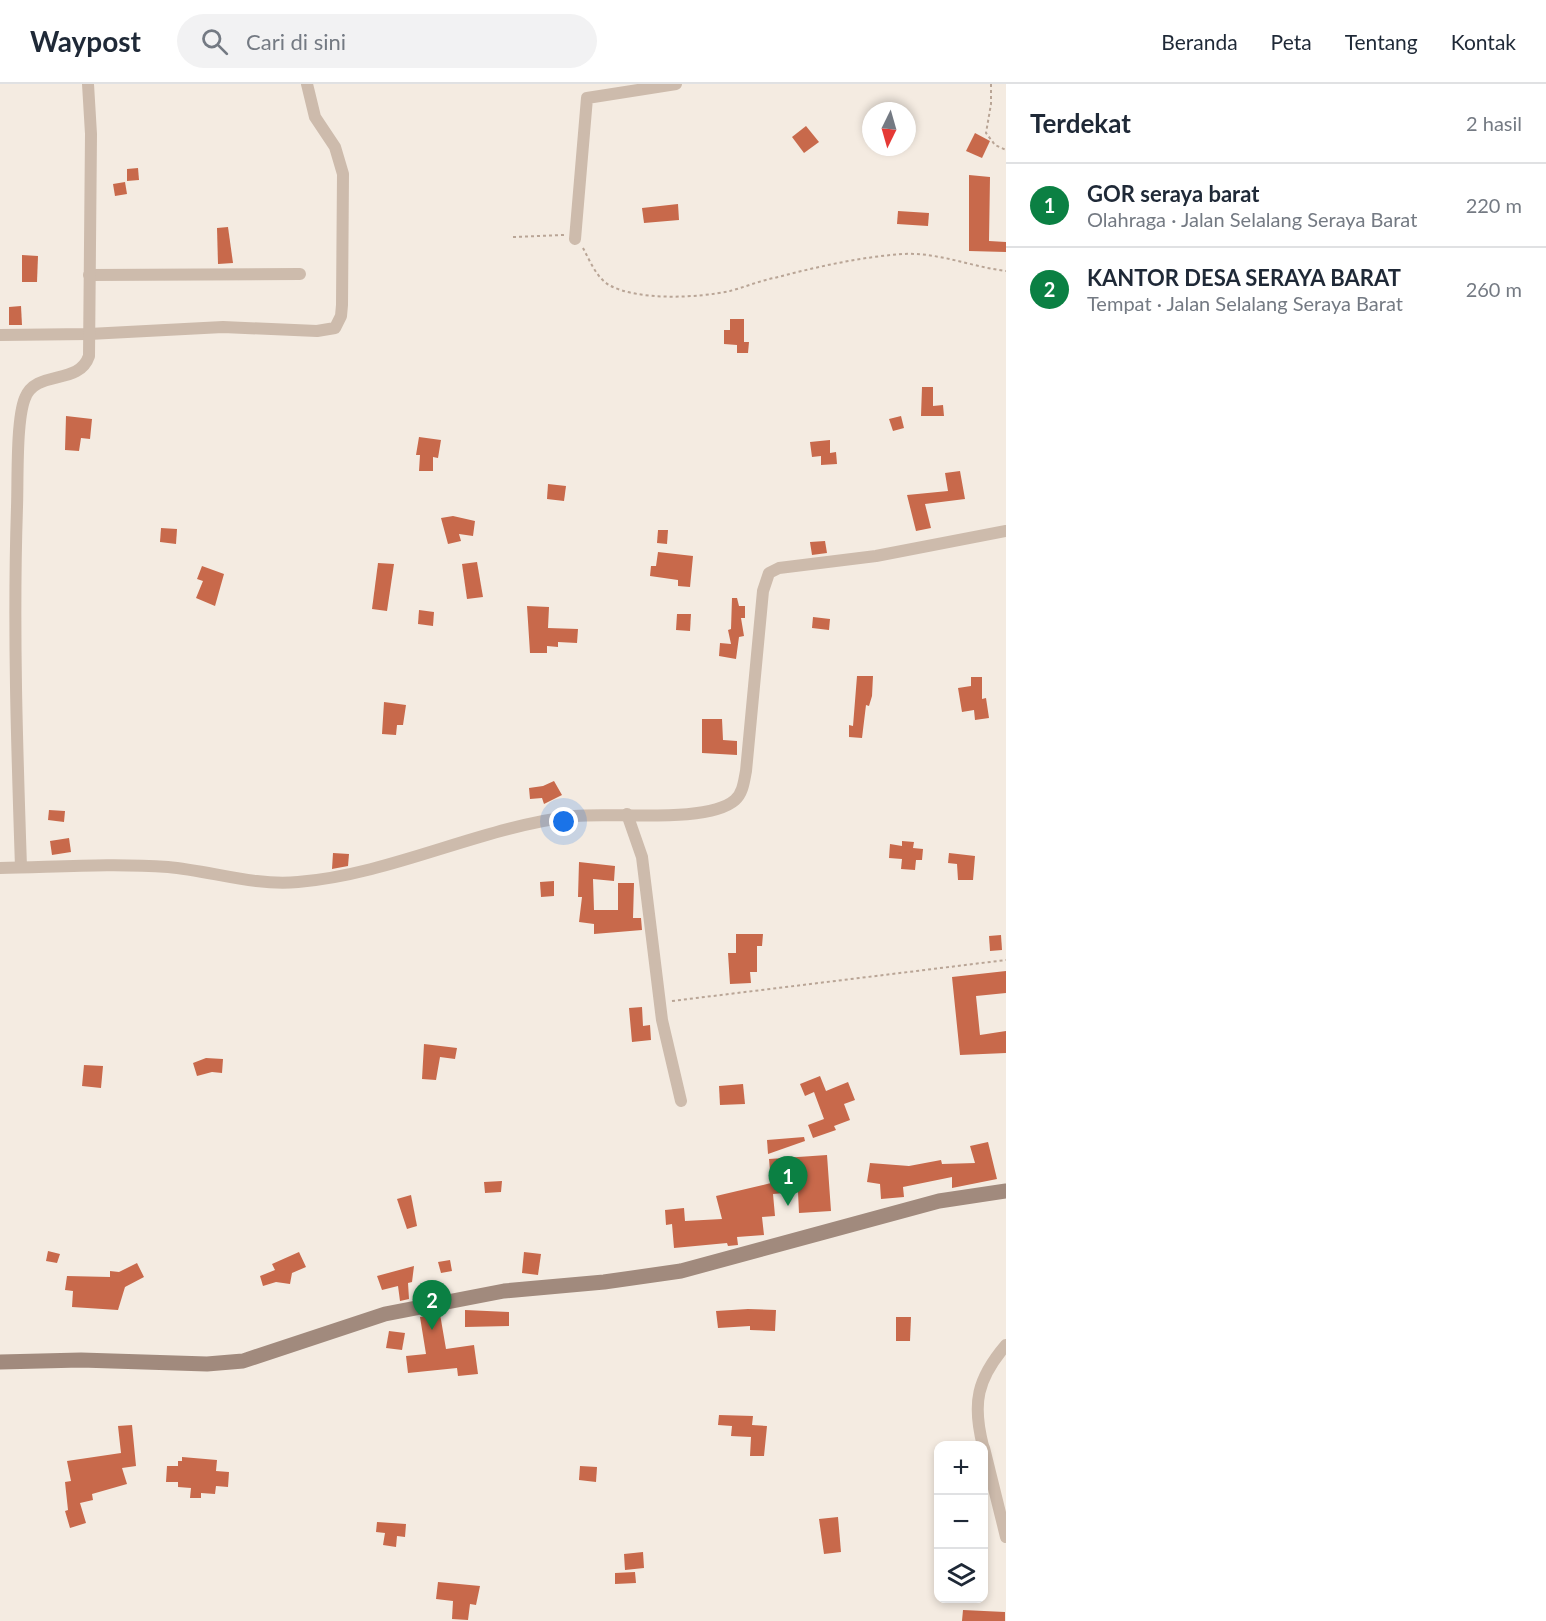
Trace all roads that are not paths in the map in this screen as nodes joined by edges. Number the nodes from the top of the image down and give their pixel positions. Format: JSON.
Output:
{"nodes":[{"id":1,"x":88,"y":84,"type":"edge"},
{"id":2,"x":307,"y":84,"type":"edge"},
{"id":3,"x":676,"y":84,"type":"edge"},
{"id":4,"x":575,"y":239,"type":"road end"},
{"id":5,"x":300,"y":274,"type":"dead end"},
{"id":6,"x":89,"y":275,"type":"junction"},
{"id":7,"x":89,"y":334,"type":"junction"},
{"id":8,"x":0,"y":335,"type":"edge"},
{"id":9,"x":1006,"y":531,"type":"edge"},
{"id":10,"x":627,"y":814,"type":"junction"},
{"id":11,"x":21,"y":867,"type":"junction"},
{"id":12,"x":0,"y":868,"type":"edge"},
{"id":13,"x":681,"y":1101,"type":"dead end"},
{"id":14,"x":1006,"y":1191,"type":"edge"},
{"id":15,"x":1006,"y":1345,"type":"edge"},
{"id":16,"x":0,"y":1362,"type":"edge"},
{"id":17,"x":982,"y":1441,"type":"edge"},
{"id":18,"x":988,"y":1467,"type":"edge"},
{"id":19,"x":1006,"y":1538,"type":"edge"}],
"edges":[{"from":1,"to":6,"type":"street"},
{"from":2,"to":7,"type":"street"},
{"from":3,"to":4,"type":"street"},
{"from":5,"to":6,"type":"street"},
{"from":6,"to":7,"type":"street"},
{"from":7,"to":8,"type":"street"},
{"from":7,"to":11,"type":"street"},
{"from":9,"to":10,"type":"street"},
{"from":10,"to":11,"type":"street"},
{"from":10,"to":13,"type":"street"},
{"from":11,"to":12,"type":"street"},
{"from":14,"to":16,"type":"street"},
{"from":15,"to":17,"type":"street"},
{"from":18,"to":19,"type":"street"}]}
